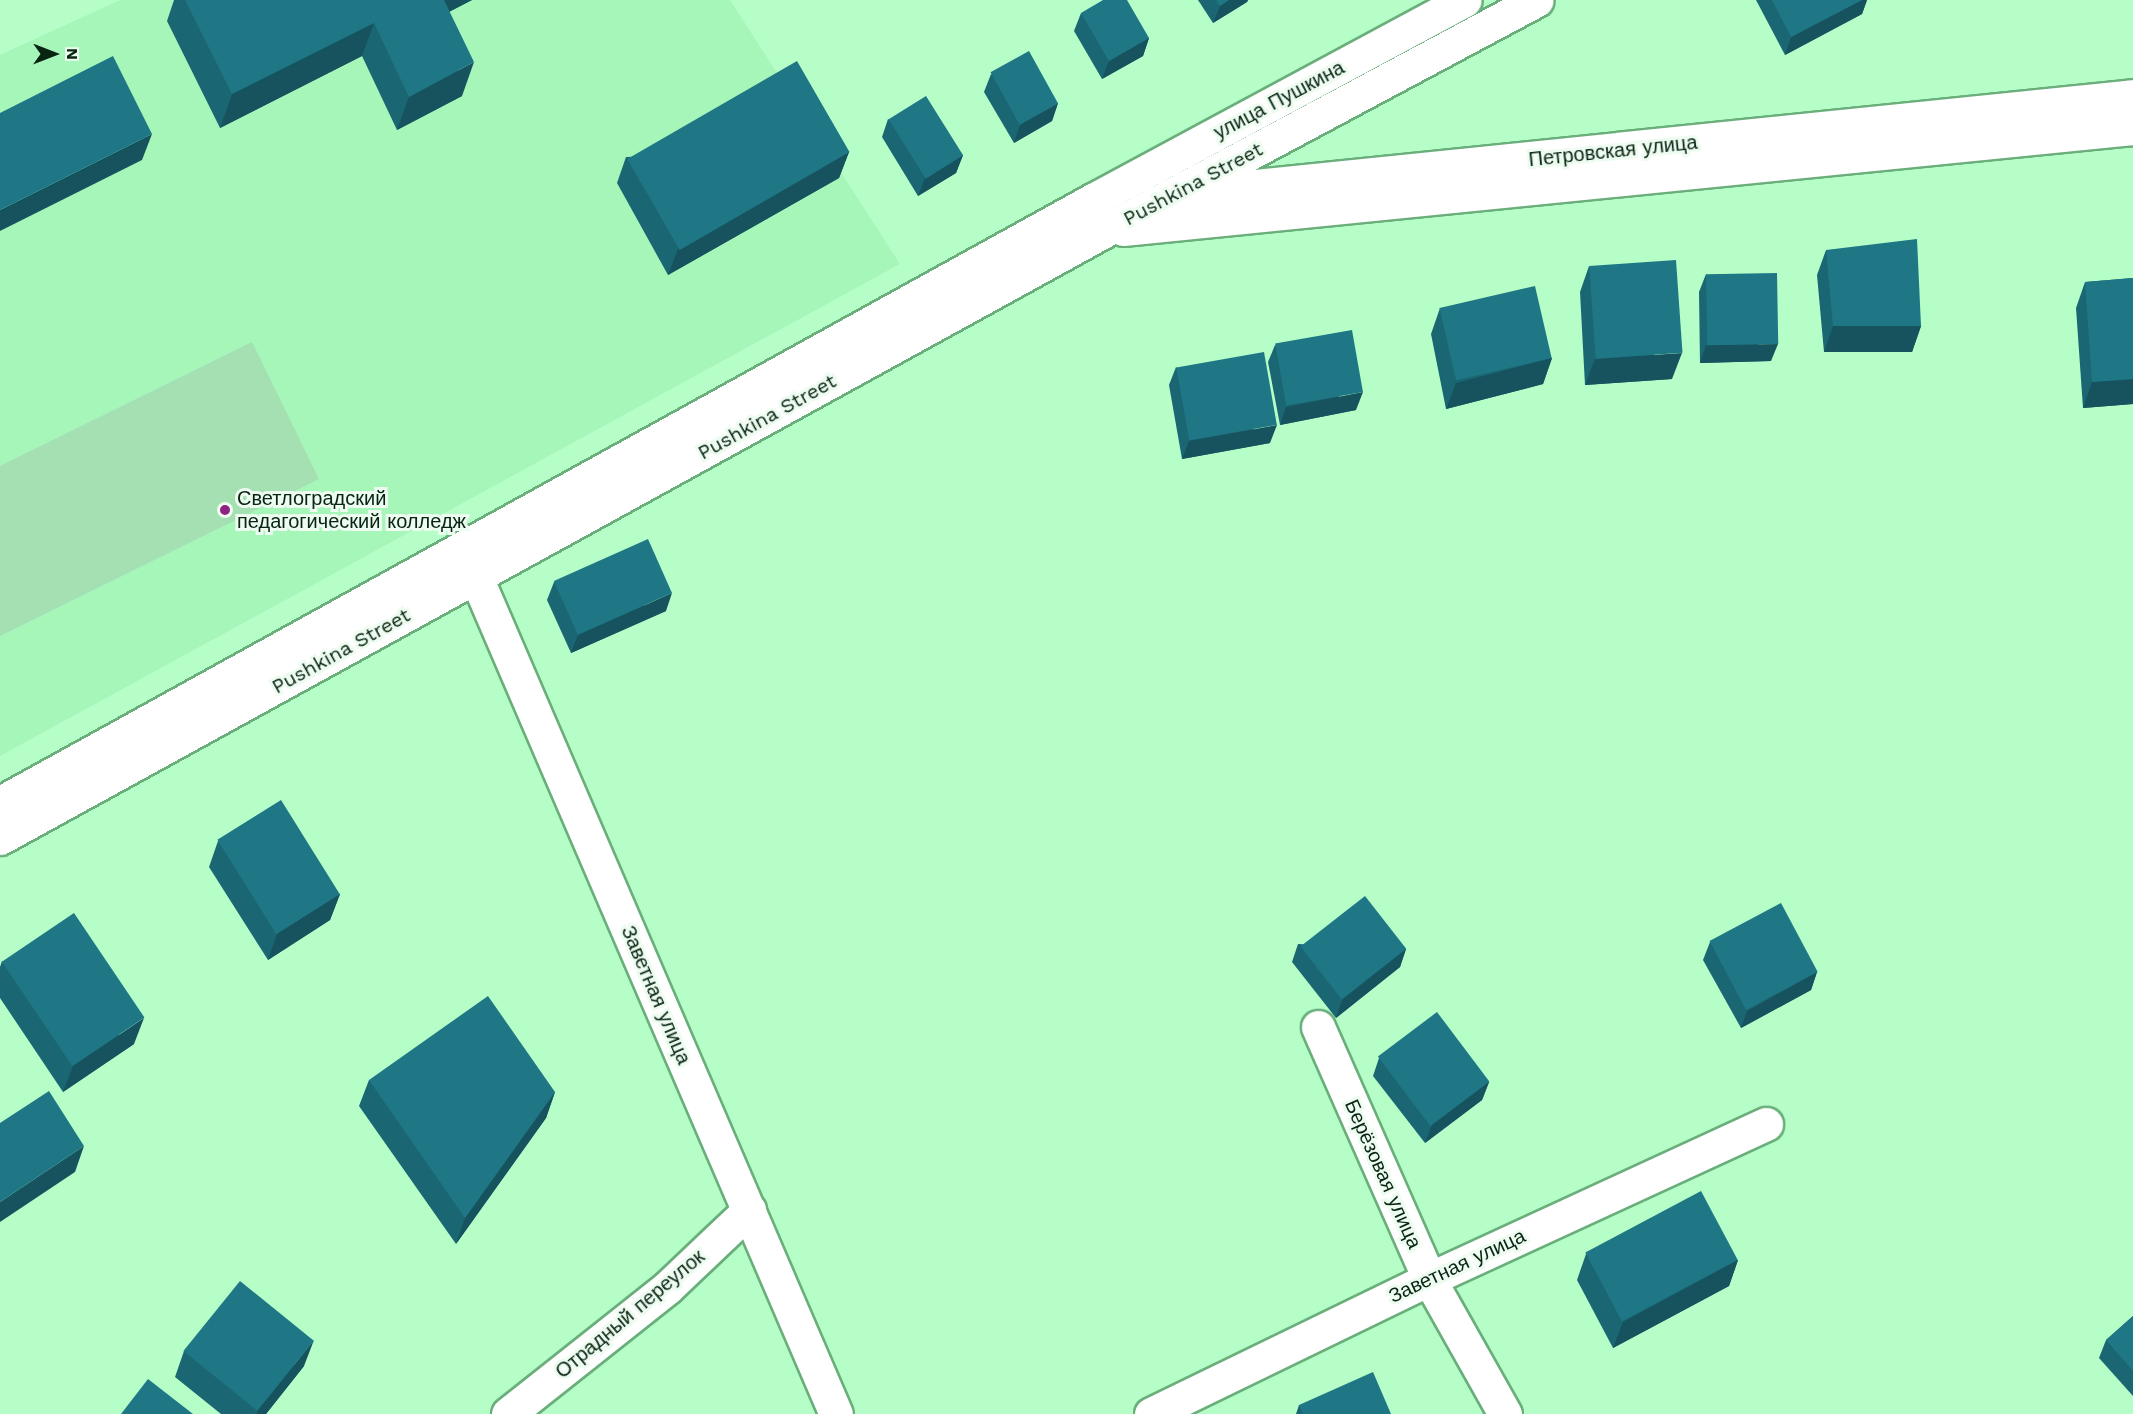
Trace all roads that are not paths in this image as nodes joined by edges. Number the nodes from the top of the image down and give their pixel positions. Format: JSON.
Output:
{"nodes":[{"id":1,"x":1465,"y":0,"type":"edge"},
{"id":2,"x":1536,"y":0,"type":"edge"},
{"id":3,"x":2133,"y":96,"type":"edge"},
{"id":4,"x":2133,"y":128,"type":"edge"},
{"id":5,"x":1174,"y":194,"type":"junction"},
{"id":6,"x":1093,"y":200,"type":"junction"},
{"id":7,"x":1106,"y":230,"type":"junction"},
{"id":8,"x":476,"y":577,"type":"junction"},
{"id":9,"x":0,"y":803,"type":"edge"},
{"id":10,"x":0,"y":838,"type":"edge"},
{"id":11,"x":1318,"y":1027,"type":"dead end"},
{"id":12,"x":1766,"y":1124,"type":"dead end"},
{"id":13,"x":749,"y":1210,"type":"junction"},
{"id":14,"x":1429,"y":1279,"type":"junction"},
{"id":15,"x":508,"y":1414,"type":"edge"},
{"id":16,"x":836,"y":1414,"type":"edge"},
{"id":17,"x":1151,"y":1414,"type":"edge"},
{"id":18,"x":1505,"y":1414,"type":"edge"}],
"edges":[{"from":1,"to":6,"type":"street","name":"улица Пушкина"},
{"from":2,"to":5,"type":"street","name":"Pushkina Street"},
{"from":3,"to":5,"type":"street","name":"Петровская улица"},
{"from":4,"to":7,"type":"street"},
{"from":5,"to":6,"type":"street","name":"Петровская улица"},
{"from":5,"to":7,"type":"street","name":"Pushkina Street"},
{"from":6,"to":9,"type":"street","name":"улица Пушкина"},
{"from":7,"to":8,"type":"street","name":"Pushkina Street"},
{"from":8,"to":10,"type":"street","name":"Pushkina Street"},
{"from":8,"to":13,"type":"street","name":"Заветная улица"},
{"from":11,"to":14,"type":"street","name":"Берёзовая улица"},
{"from":12,"to":14,"type":"street","name":"Заветная улица"},
{"from":13,"to":15,"type":"street","name":"Отрадный переулок"},
{"from":13,"to":16,"type":"street","name":"Заветная улица"},
{"from":14,"to":17,"type":"street","name":"Заветная улица"},
{"from":14,"to":18,"type":"street","name":"Берёзовая улица"}]}
